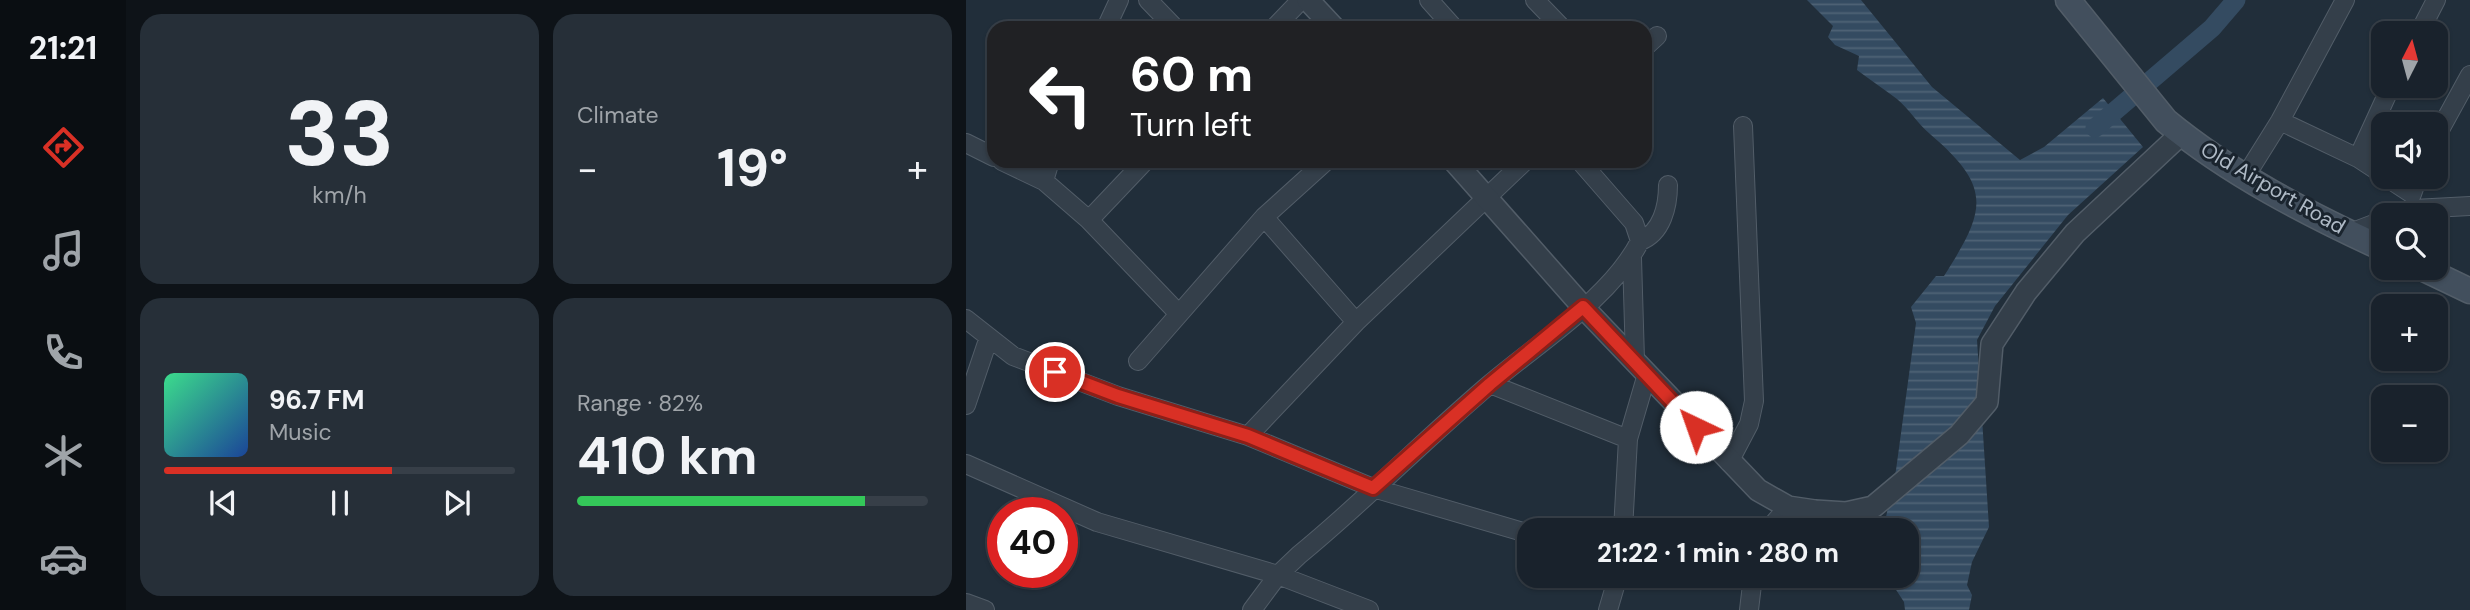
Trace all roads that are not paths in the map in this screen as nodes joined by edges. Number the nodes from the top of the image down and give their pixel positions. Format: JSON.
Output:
{"nodes":[{"id":1,"x":1119,"y":0,"type":"edge"},
{"id":2,"x":1147,"y":0,"type":"edge"},
{"id":3,"x":1301,"y":0,"type":"edge"},
{"id":4,"x":1308,"y":0,"type":"edge"},
{"id":5,"x":1429,"y":0,"type":"edge"},
{"id":6,"x":1535,"y":0,"type":"edge"},
{"id":7,"x":2068,"y":0,"type":"edge"},
{"id":8,"x":2345,"y":0,"type":"edge"},
{"id":9,"x":2436,"y":0,"type":"edge"},
{"id":10,"x":1109,"y":21,"type":"edge"},
{"id":11,"x":1168,"y":21,"type":"edge"},
{"id":12,"x":1281,"y":21,"type":"edge"},
{"id":13,"x":1328,"y":21,"type":"edge"},
{"id":14,"x":1448,"y":21,"type":"edge"},
{"id":15,"x":1555,"y":21,"type":"edge"},
{"id":16,"x":2425,"y":21,"type":"edge"},
{"id":17,"x":2470,"y":75,"type":"edge"},
{"id":18,"x":2386,"y":98,"type":"edge"},
{"id":19,"x":2448,"y":115,"type":"edge"},
{"id":20,"x":2280,"y":121,"type":"junction"},
{"id":21,"x":1743,"y":126,"type":"dead end"},
{"id":22,"x":2173,"y":127,"type":"junction"},
{"id":23,"x":966,"y":143,"type":"edge"},
{"id":24,"x":987,"y":154,"type":"edge"},
{"id":25,"x":2358,"y":158,"type":"junction"},
{"id":26,"x":2371,"y":167,"type":"edge"},
{"id":27,"x":1017,"y":168,"type":"edge"},
{"id":28,"x":1049,"y":168,"type":"edge"},
{"id":29,"x":1139,"y":168,"type":"edge"},
{"id":30,"x":1318,"y":168,"type":"edge"},
{"id":31,"x":1460,"y":168,"type":"edge"},
{"id":32,"x":1518,"y":168,"type":"edge"},
{"id":33,"x":1586,"y":168,"type":"edge"},
{"id":34,"x":2245,"y":177,"type":"junction"},
{"id":35,"x":1044,"y":181,"type":"junction"},
{"id":36,"x":1668,"y":185,"type":"dead end"},
{"id":37,"x":2399,"y":189,"type":"edge"},
{"id":38,"x":2416,"y":189,"type":"edge"},
{"id":39,"x":1487,"y":198,"type":"junction"},
{"id":40,"x":2413,"y":202,"type":"junction"},
{"id":41,"x":2470,"y":206,"type":"edge"},
{"id":42,"x":1264,"y":217,"type":"junction"},
{"id":43,"x":1088,"y":220,"type":"junction"},
{"id":44,"x":2371,"y":225,"type":"edge"},
{"id":45,"x":2350,"y":233,"type":"junction"},
{"id":46,"x":1640,"y":241,"type":"junction"},
{"id":47,"x":2371,"y":243,"type":"edge"},
{"id":48,"x":1632,"y":258,"type":"junction"},
{"id":49,"x":2447,"y":280,"type":"edge"},
{"id":50,"x":2470,"y":291,"type":"edge"},
{"id":51,"x":1583,"y":307,"type":"junction"},
{"id":52,"x":1179,"y":314,"type":"junction"},
{"id":53,"x":966,"y":319,"type":"edge"},
{"id":54,"x":1356,"y":322,"type":"junction"},
{"id":55,"x":989,"y":337,"type":"junction"},
{"id":56,"x":1138,"y":360,"type":"dead end"},
{"id":57,"x":1641,"y":367,"type":"junction"},
{"id":58,"x":1490,"y":384,"type":"junction"},
{"id":59,"x":966,"y":405,"type":"edge"},
{"id":60,"x":1248,"y":436,"type":"junction"},
{"id":61,"x":1628,"y":439,"type":"junction"},
{"id":62,"x":1729,"y":463,"type":"junction"},
{"id":63,"x":966,"y":464,"type":"edge"},
{"id":64,"x":1373,"y":488,"type":"junction"},
{"id":65,"x":1787,"y":507,"type":"junction"},
{"id":66,"x":1624,"y":518,"type":"edge"},
{"id":67,"x":1778,"y":518,"type":"edge"},
{"id":68,"x":1517,"y":530,"type":"edge"},
{"id":69,"x":1278,"y":575,"type":"junction"},
{"id":70,"x":1614,"y":588,"type":"edge"},
{"id":71,"x":1752,"y":588,"type":"edge"},
{"id":72,"x":966,"y":603,"type":"edge"},
{"id":73,"x":985,"y":610,"type":"edge"},
{"id":74,"x":1252,"y":610,"type":"edge"},
{"id":75,"x":1369,"y":610,"type":"edge"},
{"id":76,"x":1608,"y":610,"type":"edge"},
{"id":77,"x":1749,"y":610,"type":"edge"}],
"edges":[{"from":1,"to":10,"type":"street"},
{"from":2,"to":11,"type":"street"},
{"from":3,"to":12,"type":"street"},
{"from":4,"to":13,"type":"street"},
{"from":5,"to":14,"type":"street"},
{"from":6,"to":15,"type":"street"},
{"from":7,"to":22,"type":"main road","name":"Old Airport Road"},
{"from":8,"to":20,"type":"street"},
{"from":9,"to":16,"type":"street"},
{"from":17,"to":19,"type":"street"},
{"from":18,"to":25,"type":"street"},
{"from":20,"to":25,"type":"street"},
{"from":20,"to":34,"type":"street"},
{"from":21,"to":62,"type":"street"},
{"from":22,"to":34,"type":"main road","name":"Old Airport Road"},
{"from":22,"to":65,"type":"street"},
{"from":23,"to":24,"type":"street"},
{"from":25,"to":26,"type":"street"},
{"from":27,"to":35,"type":"street"},
{"from":28,"to":35,"type":"street"},
{"from":29,"to":43,"type":"street"},
{"from":30,"to":42,"type":"street"},
{"from":31,"to":39,"type":"street"},
{"from":32,"to":39,"type":"street"},
{"from":33,"to":46,"type":"street"},
{"from":34,"to":45,"type":"main road","name":"Old Airport Road"},
{"from":35,"to":43,"type":"street"},
{"from":36,"to":46,"type":"street"},
{"from":37,"to":40,"type":"street"},
{"from":38,"to":40,"type":"street"},
{"from":39,"to":51,"type":"street"},
{"from":39,"to":54,"type":"street"},
{"from":40,"to":41,"type":"street"},
{"from":42,"to":52,"type":"street"},
{"from":42,"to":54,"type":"street"},
{"from":43,"to":52,"type":"street"},
{"from":44,"to":45,"type":"street"},
{"from":45,"to":47,"type":"main road","name":"Old Airport Road"},
{"from":46,"to":48,"type":"street"},
{"from":48,"to":51,"type":"street"},
{"from":48,"to":57,"type":"street"},
{"from":49,"to":50,"type":"main road"},
{"from":51,"to":57,"type":"street"},
{"from":51,"to":58,"type":"street"},
{"from":52,"to":56,"type":"street"},
{"from":53,"to":55,"type":"street"},
{"from":54,"to":60,"type":"street"},
{"from":55,"to":59,"type":"street"},
{"from":55,"to":60,"type":"street"},
{"from":57,"to":61,"type":"street"},
{"from":57,"to":62,"type":"street"},
{"from":58,"to":61,"type":"street"},
{"from":58,"to":64,"type":"street"},
{"from":60,"to":64,"type":"street"},
{"from":61,"to":66,"type":"street"},
{"from":62,"to":65,"type":"street"},
{"from":63,"to":69,"type":"street"},
{"from":64,"to":68,"type":"street"},
{"from":64,"to":69,"type":"street"},
{"from":65,"to":67,"type":"street"},
{"from":69,"to":74,"type":"street"},
{"from":69,"to":75,"type":"street"},
{"from":70,"to":76,"type":"street"},
{"from":71,"to":77,"type":"street"},
{"from":72,"to":73,"type":"street"}]}
